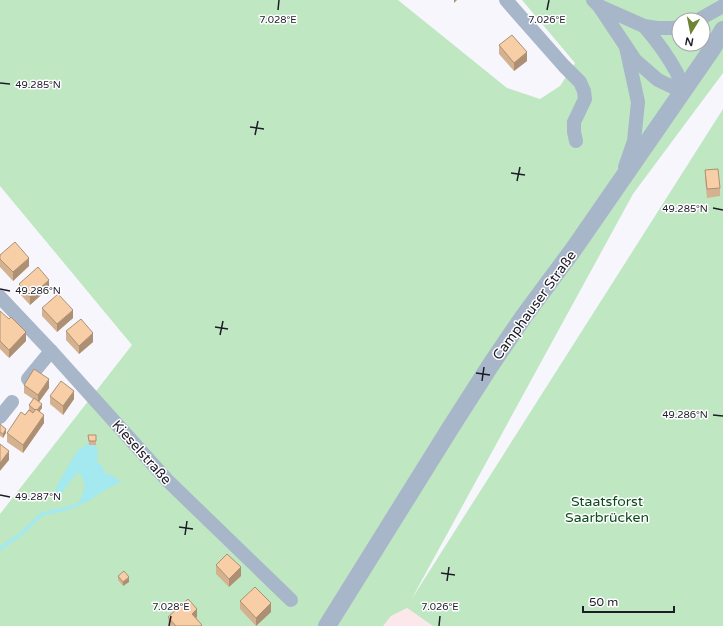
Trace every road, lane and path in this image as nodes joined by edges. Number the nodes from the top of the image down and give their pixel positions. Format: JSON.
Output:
{"nodes":[{"id":1,"x":506,"y":0,"type":"edge"},
{"id":2,"x":596,"y":3,"type":"edge"},
{"id":3,"x":723,"y":6,"type":"edge"},
{"id":4,"x":711,"y":13,"type":"edge"},
{"id":5,"x":644,"y":26,"type":"junction"},
{"id":6,"x":671,"y":28,"type":"edge"},
{"id":7,"x":723,"y":30,"type":"edge"},
{"id":8,"x":626,"y":47,"type":"junction"},
{"id":9,"x":683,"y":92,"type":"junction"},
{"id":10,"x":576,"y":141,"type":"dead end"},
{"id":11,"x":620,"y":181,"type":"junction"},
{"id":12,"x":0,"y":296,"type":"edge"},
{"id":13,"x":51,"y":351,"type":"junction"},
{"id":14,"x":28,"y":379,"type":"edge"},
{"id":15,"x":12,"y":402,"type":"dead end"},
{"id":16,"x":0,"y":417,"type":"edge"},
{"id":17,"x":291,"y":600,"type":"dead end"},
{"id":18,"x":326,"y":626,"type":"edge"}],
"edges":[{"from":1,"to":10,"type":"street"},
{"from":2,"to":5,"type":"street"},
{"from":2,"to":8,"type":"street"},
{"from":3,"to":4,"type":"street"},
{"from":5,"to":6,"type":"street"},
{"from":5,"to":9,"type":"street"},
{"from":7,"to":9,"type":"street","name":"Camphauser Straße"},
{"from":8,"to":9,"type":"street"},
{"from":8,"to":11,"type":"street"},
{"from":9,"to":11,"type":"street","name":"Camphauser Straße"},
{"from":11,"to":18,"type":"street","name":"Camphauser Straße"},
{"from":12,"to":13,"type":"street","name":"Kieselstraße"},
{"from":13,"to":14,"type":"street"},
{"from":13,"to":17,"type":"street","name":"Kieselstraße"},
{"from":15,"to":16,"type":"street"}]}
